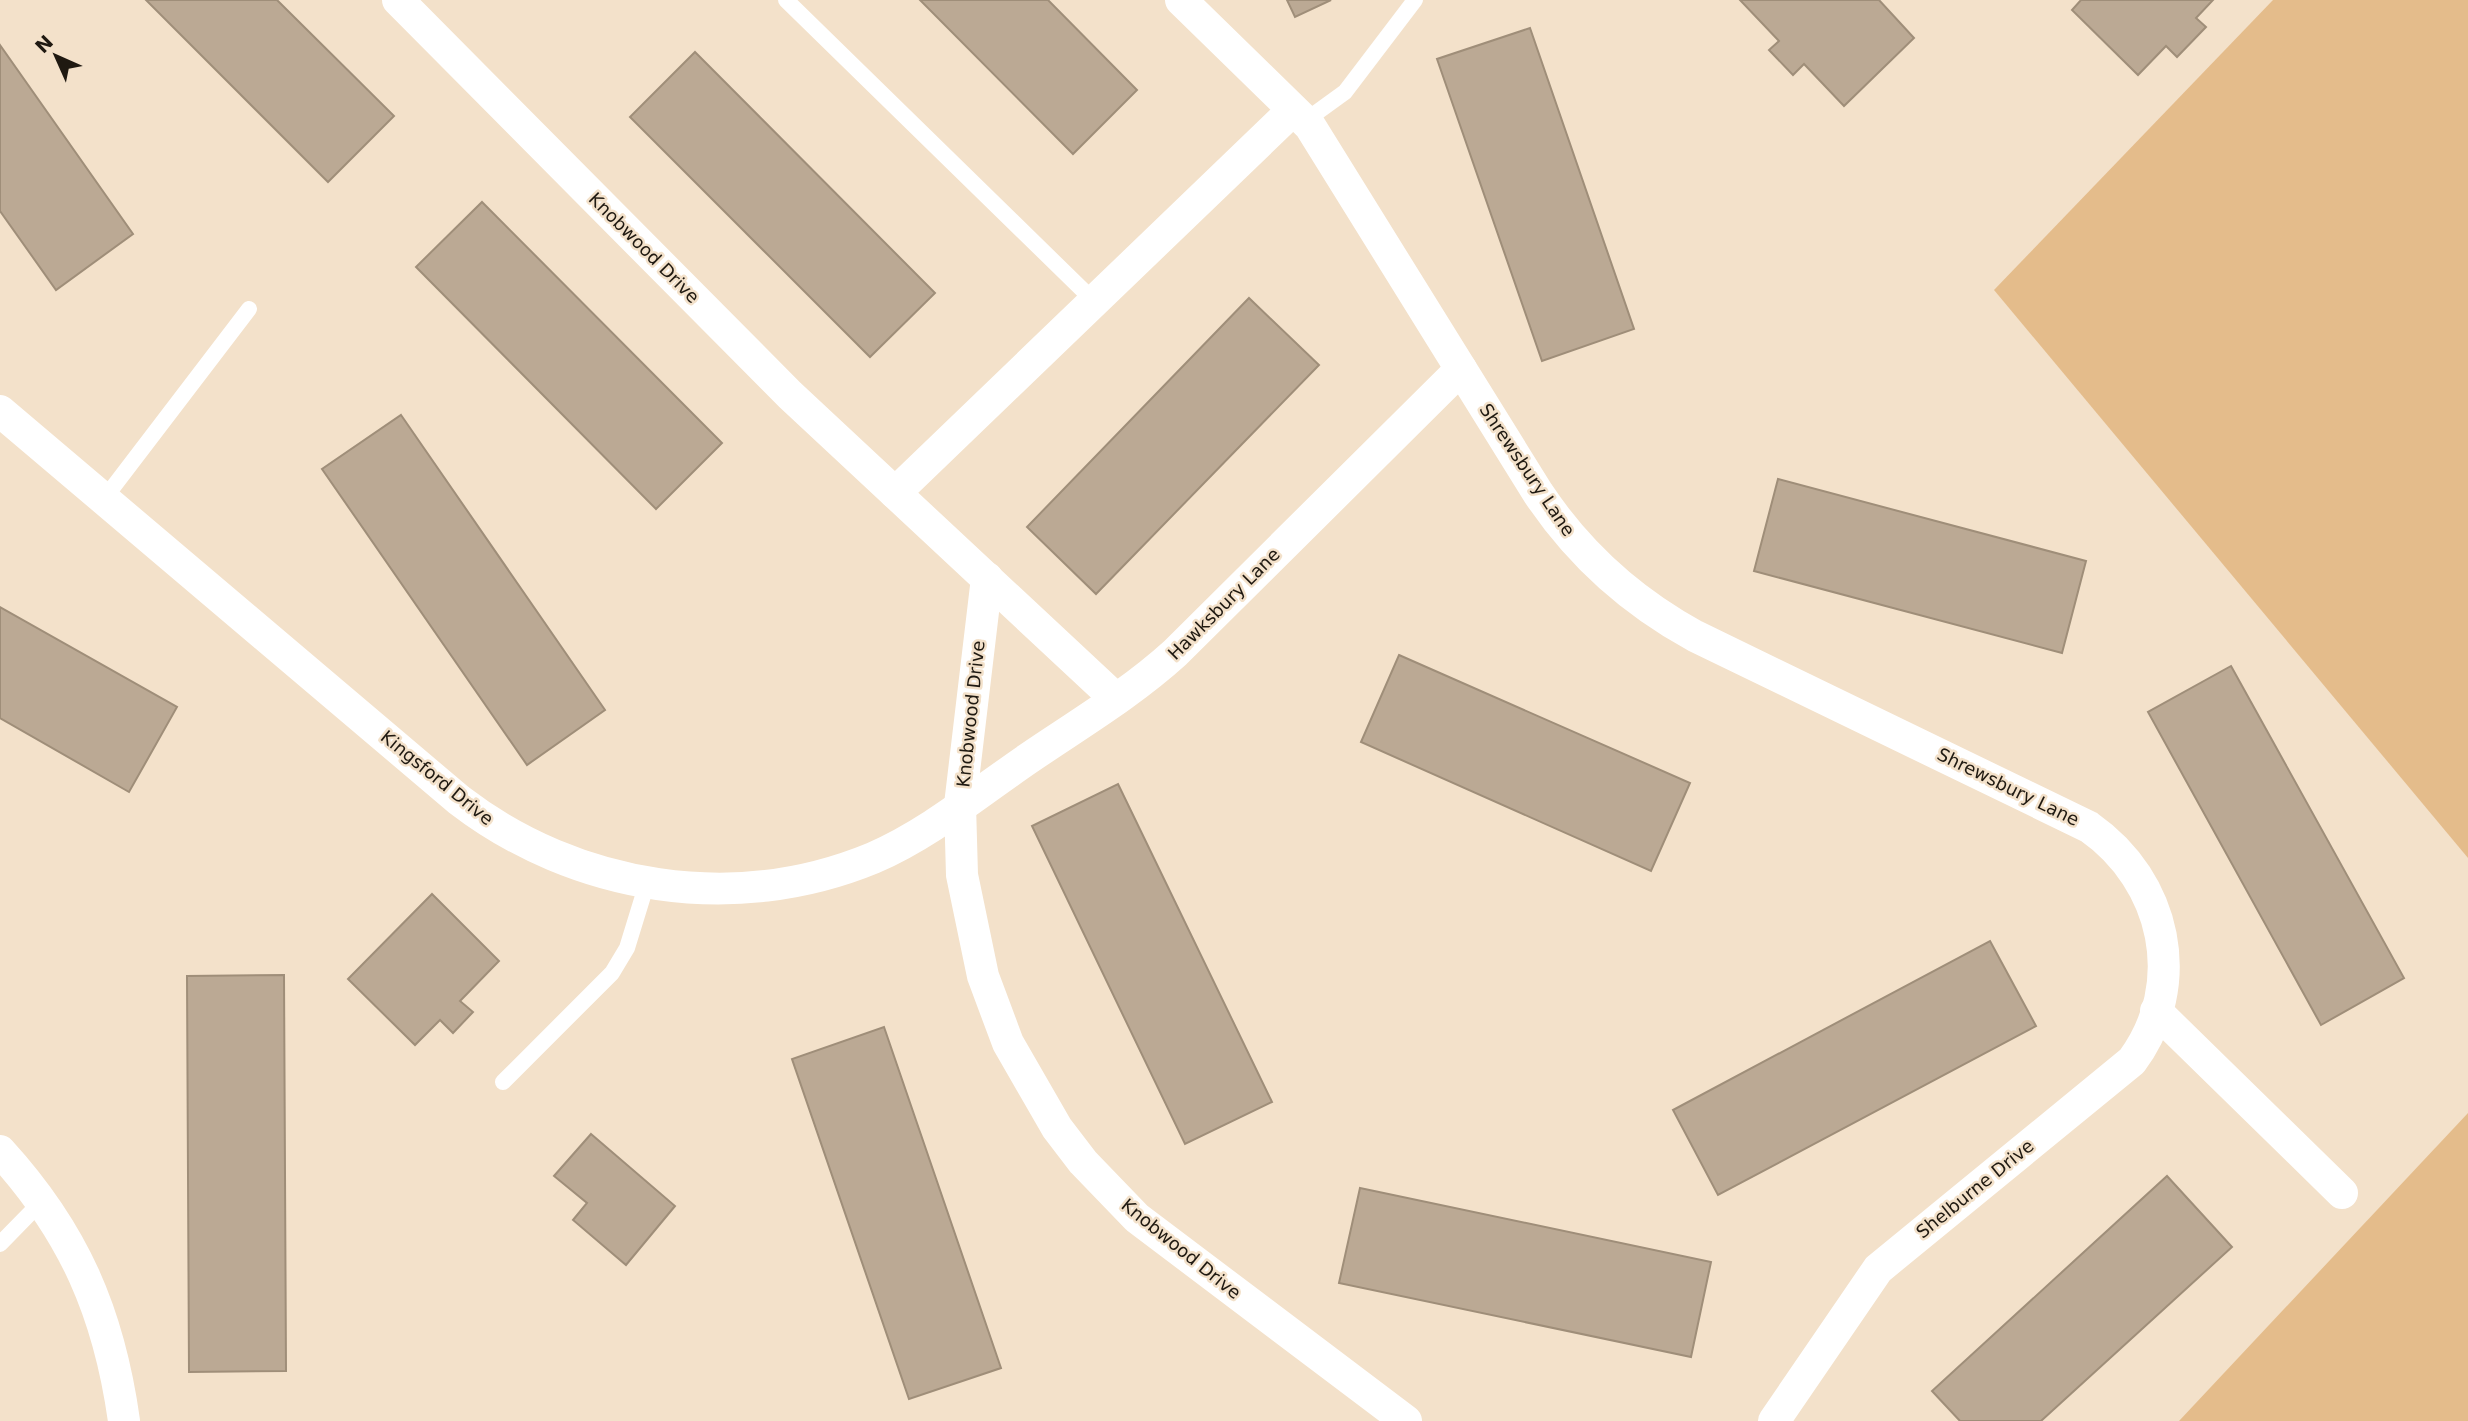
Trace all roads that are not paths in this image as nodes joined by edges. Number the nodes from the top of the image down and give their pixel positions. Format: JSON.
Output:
{"nodes":[{"id":1,"x":398,"y":0,"type":"edge"},
{"id":2,"x":786,"y":0,"type":"edge"},
{"id":3,"x":1181,"y":0,"type":"edge"},
{"id":4,"x":1415,"y":0,"type":"edge"},
{"id":5,"x":1299,"y":115,"type":"junction"},
{"id":6,"x":1094,"y":301,"type":"junction"},
{"id":7,"x":249,"y":309,"type":"dead end"},
{"id":8,"x":1461,"y":369,"type":"junction"},
{"id":9,"x":0,"y":411,"type":"edge"},
{"id":10,"x":895,"y":493,"type":"junction"},
{"id":11,"x":104,"y":499,"type":"junction"},
{"id":12,"x":986,"y":578,"type":"junction"},
{"id":13,"x":1116,"y":699,"type":"junction"},
{"id":14,"x":960,"y":805,"type":"junction"},
{"id":15,"x":647,"y":883,"type":"junction"},
{"id":16,"x":2165,"y":962,"type":"joint"},
{"id":17,"x":2156,"y":1012,"type":"junction"},
{"id":18,"x":503,"y":1082,"type":"dead end"},
{"id":19,"x":0,"y":1151,"type":"edge"},
{"id":20,"x":2342,"y":1193,"type":"dead end"},
{"id":21,"x":42,"y":1201,"type":"junction"},
{"id":22,"x":0,"y":1244,"type":"edge"},
{"id":23,"x":124,"y":1421,"type":"edge"},
{"id":24,"x":1406,"y":1421,"type":"edge"},
{"id":25,"x":1774,"y":1421,"type":"edge"}],
"edges":[{"from":1,"to":10,"type":"street","name":"Knobwood Drive"},
{"from":2,"to":6,"type":"lane"},
{"from":3,"to":5,"type":"street","name":"Shrewsbury Lane"},
{"from":4,"to":5,"type":"lane"},
{"from":5,"to":6,"type":"street"},
{"from":5,"to":8,"type":"street","name":"Shrewsbury Lane"},
{"from":6,"to":10,"type":"street"},
{"from":7,"to":11,"type":"lane"},
{"from":8,"to":13,"type":"street","name":"Hawksbury Lane"},
{"from":8,"to":16,"type":"street","name":"Shrewsbury Lane"},
{"from":9,"to":11,"type":"street","name":"Kingsford Drive"},
{"from":10,"to":12,"type":"street","name":"Knobwood Drive"},
{"from":11,"to":15,"type":"street","name":"Kingsford Drive"},
{"from":12,"to":13,"type":"street","name":"Knobwood Drive"},
{"from":12,"to":14,"type":"street","name":"Knobwood Drive"},
{"from":13,"to":14,"type":"street","name":"Hawksbury Lane"},
{"from":14,"to":15,"type":"street","name":"Kingsford Drive"},
{"from":14,"to":24,"type":"street","name":"Knobwood Drive"},
{"from":15,"to":18,"type":"lane"},
{"from":16,"to":17,"type":"street","name":"Shelburne Drive"},
{"from":17,"to":20,"type":"street"},
{"from":17,"to":25,"type":"street","name":"Shelburne Drive"},
{"from":19,"to":21,"type":"street"},
{"from":21,"to":22,"type":"lane"},
{"from":21,"to":23,"type":"street"}]}
